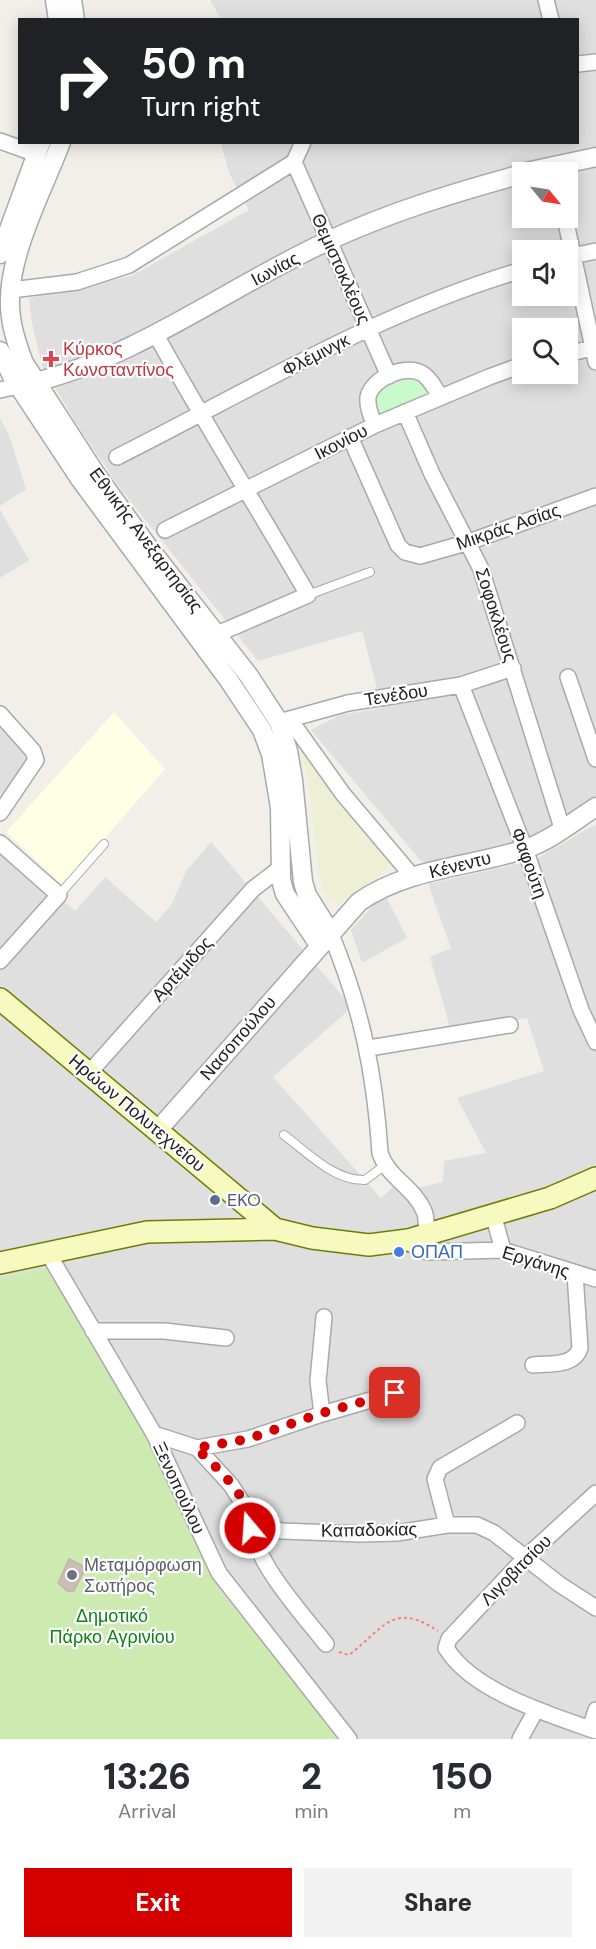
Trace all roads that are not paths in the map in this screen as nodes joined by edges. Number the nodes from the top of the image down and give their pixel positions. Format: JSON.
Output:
{"nodes":[{"id":1,"x":55,"y":0,"type":"edge"},
{"id":2,"x":72,"y":0,"type":"edge"},
{"id":3,"x":546,"y":0,"type":"edge"},
{"id":4,"x":58,"y":18,"type":"edge"},
{"id":5,"x":75,"y":18,"type":"edge"},
{"id":6,"x":550,"y":18,"type":"edge"},
{"id":7,"x":596,"y":62,"type":"edge"},
{"id":8,"x":579,"y":64,"type":"edge"},
{"id":9,"x":0,"y":141,"type":"edge"},
{"id":10,"x":60,"y":144,"type":"edge"},
{"id":11,"x":302,"y":144,"type":"edge"},
{"id":12,"x":38,"y":148,"type":"edge"},
{"id":13,"x":596,"y":157,"type":"edge"},
{"id":14,"x":294,"y":162,"type":"junction"},
{"id":15,"x":578,"y":162,"type":"edge"},
{"id":16,"x":512,"y":177,"type":"edge"},
{"id":17,"x":327,"y":241,"type":"junction"},
{"id":18,"x":596,"y":251,"type":"edge"},
{"id":19,"x":0,"y":254,"type":"edge"},
{"id":20,"x":578,"y":254,"type":"edge"},
{"id":21,"x":512,"y":273,"type":"edge"},
{"id":22,"x":578,"y":287,"type":"edge"},
{"id":23,"x":11,"y":290,"type":"junction"},
{"id":24,"x":367,"y":329,"type":"junction"},
{"id":25,"x":155,"y":333,"type":"junction"},
{"id":26,"x":0,"y":351,"type":"edge"},
{"id":27,"x":595,"y":352,"type":"edge"},
{"id":28,"x":578,"y":353,"type":"edge"},
{"id":29,"x":512,"y":369,"type":"edge"},
{"id":30,"x":389,"y":376,"type":"junction"},
{"id":31,"x":28,"y":384,"type":"junction"},
{"id":32,"x":0,"y":390,"type":"edge"},
{"id":33,"x":440,"y":397,"type":"junction"},
{"id":34,"x":405,"y":412,"type":"junction"},
{"id":35,"x":200,"y":415,"type":"junction"},
{"id":36,"x":375,"y":425,"type":"junction"},
{"id":37,"x":350,"y":437,"type":"junction"},
{"id":38,"x":117,"y":457,"type":"dead end"},
{"id":39,"x":247,"y":489,"type":"junction"},
{"id":40,"x":596,"y":496,"type":"edge"},
{"id":41,"x":165,"y":530,"type":"dead end"},
{"id":42,"x":469,"y":542,"type":"junction"},
{"id":43,"x":370,"y":572,"type":"dead end"},
{"id":44,"x":308,"y":595,"type":"junction"},
{"id":45,"x":217,"y":633,"type":"junction"},
{"id":46,"x":513,"y":668,"type":"junction"},
{"id":47,"x":568,"y":677,"type":"dead end"},
{"id":48,"x":460,"y":685,"type":"junction"},
{"id":49,"x":0,"y":714,"type":"edge"},
{"id":50,"x":285,"y":722,"type":"junction"},
{"id":51,"x":596,"y":759,"type":"edge"},
{"id":52,"x":596,"y":807,"type":"edge"},
{"id":53,"x":0,"y":813,"type":"edge"},
{"id":54,"x":562,"y":828,"type":"junction"},
{"id":55,"x":0,"y":843,"type":"edge"},
{"id":56,"x":104,"y":844,"type":"dead end"},
{"id":57,"x":525,"y":849,"type":"junction"},
{"id":58,"x":279,"y":869,"type":"junction"},
{"id":59,"x":413,"y":877,"type":"junction"},
{"id":60,"x":59,"y":895,"type":"junction"},
{"id":61,"x":325,"y":939,"type":"junction"},
{"id":62,"x":0,"y":961,"type":"edge"},
{"id":63,"x":0,"y":999,"type":"edge"},
{"id":64,"x":510,"y":1025,"type":"dead end"},
{"id":65,"x":596,"y":1042,"type":"edge"},
{"id":66,"x":369,"y":1048,"type":"junction"},
{"id":67,"x":89,"y":1073,"type":"junction"},
{"id":68,"x":158,"y":1130,"type":"junction"},
{"id":69,"x":284,"y":1135,"type":"dead end"},
{"id":70,"x":384,"y":1166,"type":"junction"},
{"id":71,"x":596,"y":1178,"type":"edge"},
{"id":72,"x":493,"y":1214,"type":"junction"},
{"id":73,"x":274,"y":1228,"type":"junction"},
{"id":74,"x":417,"y":1238,"type":"junction"},
{"id":75,"x":503,"y":1250,"type":"junction"},
{"id":76,"x":48,"y":1253,"type":"junction"},
{"id":77,"x":0,"y":1263,"type":"edge"},
{"id":78,"x":575,"y":1274,"type":"junction"},
{"id":79,"x":596,"y":1279,"type":"edge"},
{"id":80,"x":324,"y":1317,"type":"dead end"},
{"id":81,"x":93,"y":1330,"type":"junction"},
{"id":82,"x":226,"y":1338,"type":"dead end"},
{"id":83,"x":533,"y":1365,"type":"dead end"},
{"id":84,"x":395,"y":1393,"type":"dead end"},
{"id":85,"x":322,"y":1413,"type":"junction"},
{"id":86,"x":517,"y":1423,"type":"dead end"},
{"id":87,"x":154,"y":1434,"type":"junction"},
{"id":88,"x":196,"y":1448,"type":"junction"},
{"id":89,"x":593,"y":1501,"type":"edge"},
{"id":90,"x":251,"y":1516,"type":"junction"},
{"id":91,"x":447,"y":1525,"type":"junction"},
{"id":92,"x":525,"y":1558,"type":"junction"},
{"id":93,"x":596,"y":1608,"type":"edge"},
{"id":94,"x":326,"y":1644,"type":"road end"},
{"id":95,"x":536,"y":1710,"type":"junction"},
{"id":96,"x":596,"y":1710,"type":"edge"},
{"id":97,"x":593,"y":1730,"type":"edge"},
{"id":98,"x":349,"y":1739,"type":"edge"},
{"id":99,"x":519,"y":1739,"type":"edge"}],
"edges":[{"from":1,"to":4,"type":"street"},
{"from":2,"to":5,"type":"street"},
{"from":3,"to":6,"type":"street"},
{"from":7,"to":8,"type":"street"},
{"from":9,"to":12,"type":"street"},
{"from":10,"to":23,"type":"street","name":"Εθνικής Ανεξαρτησίας"},
{"from":11,"to":14,"type":"street"},
{"from":12,"to":19,"type":"street"},
{"from":13,"to":15,"type":"street"},
{"from":14,"to":17,"type":"street","name":"Θεμιστοκλέους"},
{"from":14,"to":23,"type":"street"},
{"from":16,"to":17,"type":"street","name":"Ιωνίας"},
{"from":17,"to":24,"type":"street","name":"Θεμιστοκλέους"},
{"from":17,"to":25,"type":"street","name":"Ιωνίας"},
{"from":18,"to":20,"type":"street"},
{"from":21,"to":24,"type":"street","name":"Φλέμινγκ"},
{"from":22,"to":27,"type":"street"},
{"from":23,"to":31,"type":"street","name":"Εθνικής Ανεξαρτησίας"},
{"from":24,"to":30,"type":"street","name":"Θεμιστοκλέους"},
{"from":24,"to":35,"type":"street","name":"Φλέμινγκ"},
{"from":25,"to":31,"type":"street","name":"Ιωνίας"},
{"from":25,"to":35,"type":"street"},
{"from":26,"to":31,"type":"street"},
{"from":27,"to":28,"type":"street"},
{"from":29,"to":33,"type":"street","name":"Ικονίου"},
{"from":30,"to":33,"type":"street"},
{"from":30,"to":36,"type":"street"},
{"from":31,"to":32,"type":"street"},
{"from":31,"to":45,"type":"street","name":"Εθνικής Ανεξαρτησίας"},
{"from":31,"to":58,"type":"street"},
{"from":33,"to":34,"type":"street","name":"Ικονίου"},
{"from":34,"to":36,"type":"street","name":"Ικονίου"},
{"from":34,"to":42,"type":"street","name":"Σοφοκλέους"},
{"from":35,"to":38,"type":"street","name":"Φλέμινγκ"},
{"from":35,"to":39,"type":"street"},
{"from":36,"to":37,"type":"street","name":"Ικονίου"},
{"from":37,"to":39,"type":"street","name":"Ικονίου"},
{"from":37,"to":42,"type":"street","name":"Μικράς Ασίας"},
{"from":39,"to":41,"type":"street","name":"Ικονίου"},
{"from":39,"to":44,"type":"street"},
{"from":40,"to":42,"type":"street","name":"Μικράς Ασίας"},
{"from":42,"to":46,"type":"street","name":"Σοφοκλέους"},
{"from":43,"to":44,"type":"lane"},
{"from":44,"to":45,"type":"street"},
{"from":45,"to":50,"type":"street","name":"Εθνικής Ανεξαρτησίας"},
{"from":46,"to":48,"type":"street","name":"Τενέδου"},
{"from":46,"to":54,"type":"street","name":"Σοφοκλέους"},
{"from":47,"to":51,"type":"street"},
{"from":48,"to":50,"type":"street","name":"Τενέδου"},
{"from":48,"to":57,"type":"street","name":"Φαφούτη"},
{"from":49,"to":53,"type":"street"},
{"from":50,"to":59,"type":"street"},
{"from":50,"to":61,"type":"street","name":"Εθνικής Ανεξαρτησίας"},
{"from":52,"to":54,"type":"street","name":"Κένεντυ"},
{"from":54,"to":57,"type":"street","name":"Κένεντυ"},
{"from":55,"to":60,"type":"street"},
{"from":56,"to":60,"type":"lane"},
{"from":57,"to":59,"type":"street","name":"Κένεντυ"},
{"from":57,"to":65,"type":"street","name":"Φαφούτη"},
{"from":58,"to":61,"type":"street"},
{"from":58,"to":67,"type":"street","name":"Αρτέμιδος"},
{"from":59,"to":61,"type":"street","name":"Κένεντυ"},
{"from":60,"to":62,"type":"street"},
{"from":61,"to":66,"type":"street"},
{"from":61,"to":68,"type":"street","name":"Νασοπούλου"},
{"from":63,"to":67,"type":"main road","name":"Ηρώων Πολυτεχνείου"},
{"from":64,"to":66,"type":"street"},
{"from":66,"to":70,"type":"street"},
{"from":67,"to":68,"type":"main road","name":"Ηρώων Πολυτεχνείου"},
{"from":68,"to":73,"type":"main road","name":"Ηρώων Πολυτεχνείου"},
{"from":69,"to":70,"type":"lane"},
{"from":70,"to":74,"type":"street"},
{"from":71,"to":72,"type":"main road"},
{"from":72,"to":74,"type":"main road"},
{"from":72,"to":75,"type":"street"},
{"from":73,"to":74,"type":"main road"},
{"from":73,"to":76,"type":"main road"},
{"from":74,"to":75,"type":"street","name":"Εργάνης"},
{"from":75,"to":78,"type":"street","name":"Εργάνης"},
{"from":76,"to":77,"type":"main road"},
{"from":76,"to":81,"type":"street","name":"Ξενοπούλου"},
{"from":78,"to":79,"type":"street","name":"Εργάνης"},
{"from":78,"to":83,"type":"street"},
{"from":80,"to":85,"type":"street"},
{"from":81,"to":82,"type":"street"},
{"from":81,"to":87,"type":"street","name":"Ξενοπούλου"},
{"from":84,"to":85,"type":"street"},
{"from":85,"to":88,"type":"street"},
{"from":86,"to":91,"type":"street"},
{"from":87,"to":88,"type":"street","name":"Καπαδοκίας"},
{"from":87,"to":98,"type":"street","name":"Ξενοπούλου"},
{"from":88,"to":90,"type":"street","name":"Καπαδοκίας"},
{"from":89,"to":92,"type":"street","name":"Λιγοβιτσίου"},
{"from":90,"to":91,"type":"street","name":"Καπαδοκίας"},
{"from":90,"to":94,"type":"street"},
{"from":91,"to":92,"type":"street","name":"Καπαδοκίας"},
{"from":92,"to":93,"type":"street","name":"Καπαδοκίας"},
{"from":92,"to":95,"type":"street","name":"Λιγοβιτσίου"},
{"from":95,"to":97,"type":"street"},
{"from":95,"to":99,"type":"street"},
{"from":96,"to":97,"type":"street"}]}
